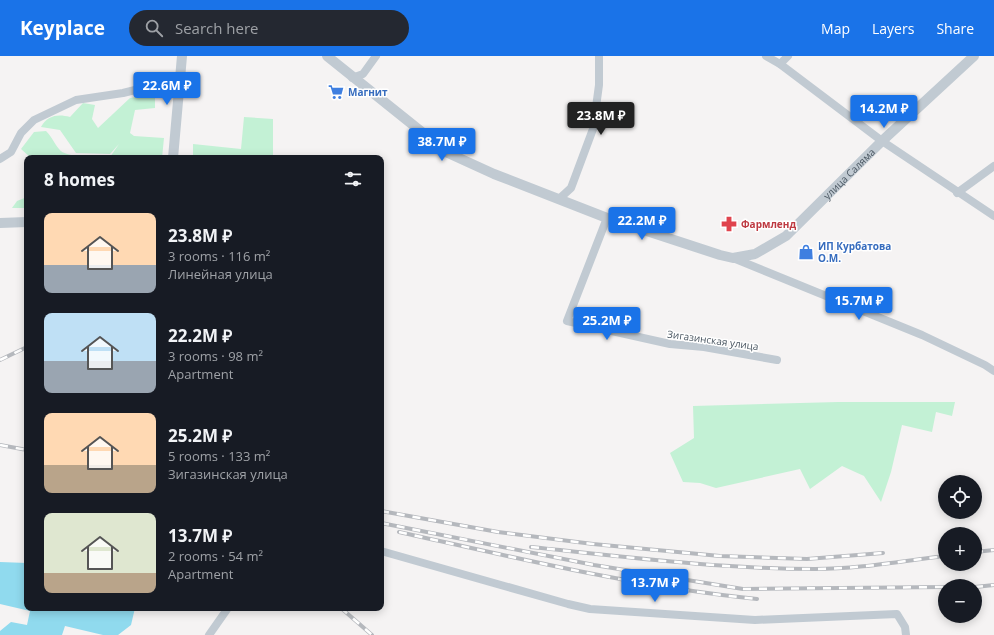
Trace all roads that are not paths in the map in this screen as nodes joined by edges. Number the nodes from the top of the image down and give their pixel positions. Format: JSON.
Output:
{"nodes":[{"id":1,"x":182,"y":56,"type":"edge"},
{"id":2,"x":327,"y":56,"type":"edge"},
{"id":3,"x":376,"y":56,"type":"edge"},
{"id":4,"x":599,"y":56,"type":"edge"},
{"id":5,"x":766,"y":56,"type":"edge"},
{"id":6,"x":788,"y":56,"type":"edge"},
{"id":7,"x":974,"y":56,"type":"edge"},
{"id":8,"x":780,"y":64,"type":"junction"},
{"id":9,"x":352,"y":78,"type":"junction"},
{"id":10,"x":180,"y":83,"type":"junction"},
{"id":11,"x":882,"y":141,"type":"junction"},
{"id":12,"x":173,"y":155,"type":"edge"},
{"id":13,"x":0,"y":159,"type":"edge"},
{"id":14,"x":994,"y":166,"type":"edge"},
{"id":15,"x":957,"y":192,"type":"junction"},
{"id":16,"x":559,"y":199,"type":"junction"},
{"id":17,"x":994,"y":216,"type":"edge"},
{"id":18,"x":607,"y":218,"type":"junction"},
{"id":19,"x":24,"y":222,"type":"edge"},
{"id":20,"x":0,"y":223,"type":"edge"},
{"id":21,"x":732,"y":258,"type":"junction"},
{"id":22,"x":777,"y":360,"type":"dead end"},
{"id":23,"x":994,"y":371,"type":"edge"},
{"id":24,"x":384,"y":551,"type":"edge"},
{"id":25,"x":226,"y":611,"type":"edge"},
{"id":26,"x":209,"y":635,"type":"edge"},
{"id":27,"x":906,"y":635,"type":"edge"}],
"edges":[{"from":1,"to":10,"type":"street"},
{"from":2,"to":9,"type":"street"},
{"from":3,"to":9,"type":"street"},
{"from":4,"to":16,"type":"street"},
{"from":5,"to":8,"type":"street"},
{"from":6,"to":8,"type":"street"},
{"from":7,"to":11,"type":"street","name":"улица Саляма"},
{"from":8,"to":11,"type":"street"},
{"from":9,"to":16,"type":"street"},
{"from":10,"to":12,"type":"street"},
{"from":10,"to":13,"type":"street"},
{"from":11,"to":15,"type":"street"},
{"from":11,"to":21,"type":"street","name":"улица Саляма"},
{"from":14,"to":15,"type":"street"},
{"from":15,"to":17,"type":"street"},
{"from":16,"to":18,"type":"street"},
{"from":18,"to":21,"type":"street"},
{"from":18,"to":22,"type":"street","name":"Зигазинская улица"},
{"from":19,"to":20,"type":"street"},
{"from":21,"to":23,"type":"street"},
{"from":24,"to":27,"type":"street"},
{"from":25,"to":26,"type":"street"}]}
